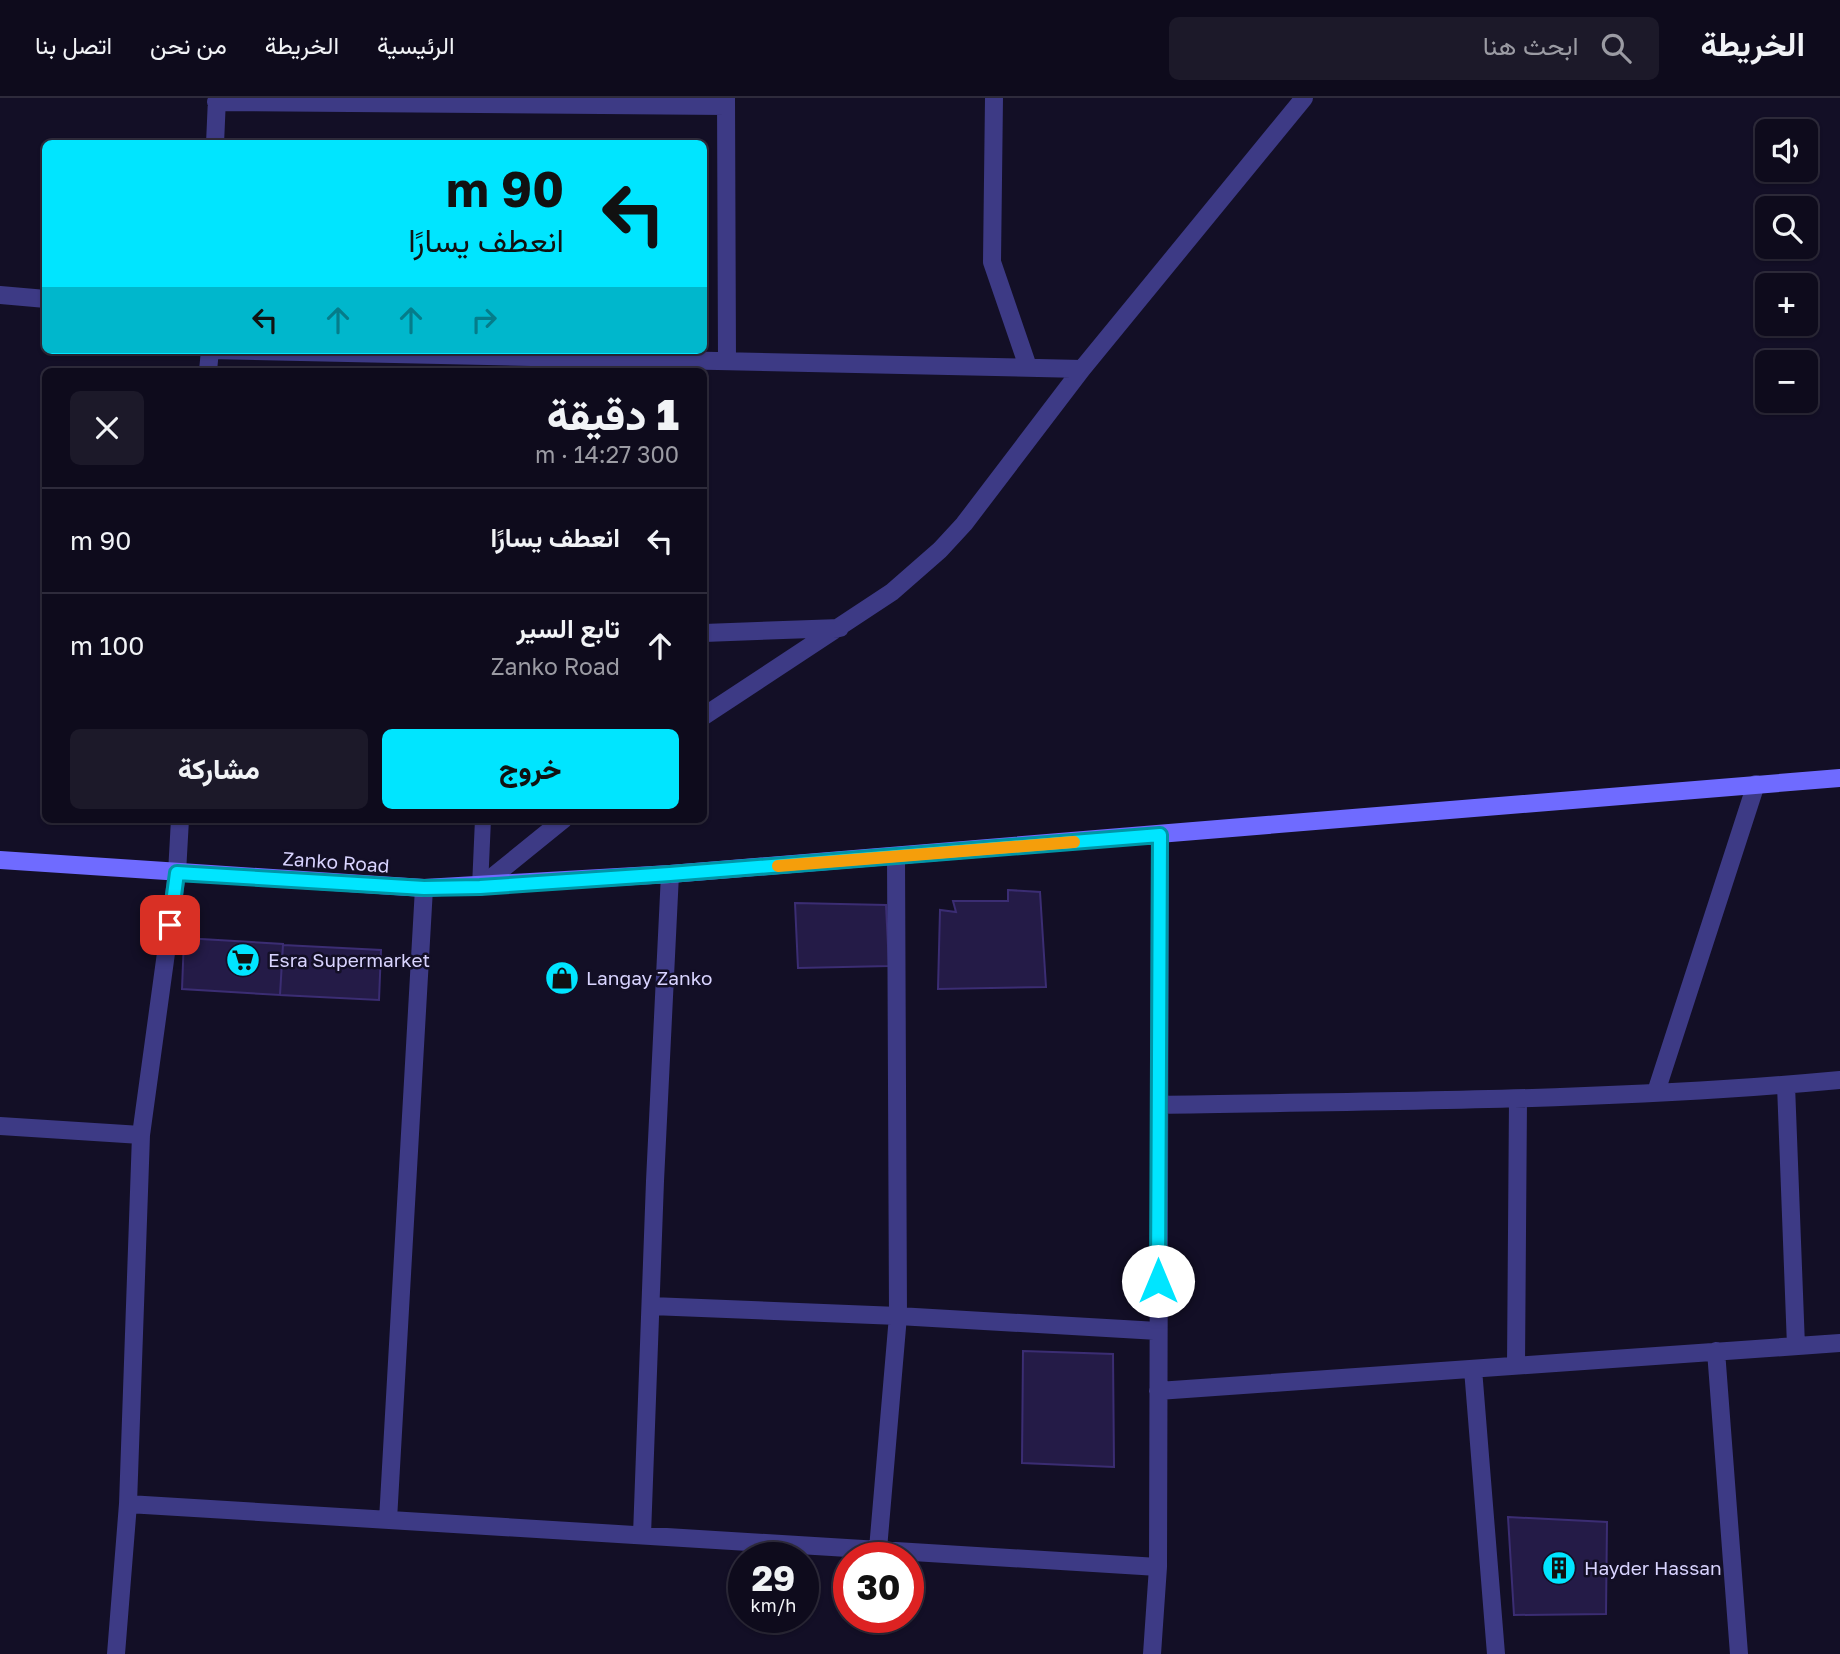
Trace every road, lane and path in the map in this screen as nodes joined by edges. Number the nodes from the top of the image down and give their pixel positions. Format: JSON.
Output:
{"nodes":[{"id":1,"x":994,"y":98,"type":"edge"},
{"id":2,"x":1304,"y":98,"type":"edge"},
{"id":3,"x":217,"y":100,"type":"edge"},
{"id":4,"x":500,"y":101,"type":"edge"},
{"id":5,"x":726,"y":102,"type":"edge"},
{"id":6,"x":215,"y":140,"type":"edge"},
{"id":7,"x":0,"y":295,"type":"edge"},
{"id":8,"x":42,"y":299,"type":"edge"},
{"id":9,"x":295,"y":354,"type":"edge"},
{"id":10,"x":727,"y":361,"type":"junction"},
{"id":11,"x":509,"y":364,"type":"edge"},
{"id":12,"x":645,"y":365,"type":"edge"},
{"id":13,"x":1028,"y":367,"type":"junction"},
{"id":14,"x":1082,"y":369,"type":"junction"},
{"id":15,"x":841,"y":628,"type":"junction"},
{"id":16,"x":707,"y":632,"type":"edge"},
{"id":17,"x":707,"y":714,"type":"edge"},
{"id":18,"x":1840,"y":778,"type":"edge"},
{"id":19,"x":1756,"y":785,"type":"junction"},
{"id":20,"x":180,"y":823,"type":"edge"},
{"id":21,"x":483,"y":823,"type":"edge"},
{"id":22,"x":559,"y":823,"type":"edge"},
{"id":23,"x":1160,"y":835,"type":"junction"},
{"id":24,"x":896,"y":856,"type":"junction"},
{"id":25,"x":0,"y":860,"type":"edge"},
{"id":26,"x":177,"y":873,"type":"junction"},
{"id":27,"x":670,"y":874,"type":"junction"},
{"id":28,"x":480,"y":887,"type":"junction"},
{"id":29,"x":424,"y":888,"type":"junction"},
{"id":30,"x":1840,"y":1080,"type":"edge"},
{"id":31,"x":1786,"y":1085,"type":"junction"},
{"id":32,"x":1656,"y":1092,"type":"junction"},
{"id":33,"x":1518,"y":1099,"type":"junction"},
{"id":34,"x":1159,"y":1105,"type":"junction"},
{"id":35,"x":0,"y":1126,"type":"edge"},
{"id":36,"x":141,"y":1135,"type":"junction"},
{"id":37,"x":651,"y":1306,"type":"junction"},
{"id":38,"x":898,"y":1316,"type":"junction"},
{"id":39,"x":1158,"y":1331,"type":"junction"},
{"id":40,"x":1840,"y":1343,"type":"edge"},
{"id":41,"x":1796,"y":1346,"type":"junction"},
{"id":42,"x":1716,"y":1352,"type":"junction"},
{"id":43,"x":1516,"y":1365,"type":"junction"},
{"id":44,"x":1473,"y":1369,"type":"junction"},
{"id":45,"x":1158,"y":1391,"type":"junction"},
{"id":46,"x":128,"y":1504,"type":"junction"},
{"id":47,"x":388,"y":1520,"type":"junction"},
{"id":48,"x":642,"y":1535,"type":"junction"},
{"id":49,"x":879,"y":1542,"type":"edge"},
{"id":50,"x":833,"y":1546,"type":"edge"},
{"id":51,"x":924,"y":1552,"type":"edge"},
{"id":52,"x":1158,"y":1567,"type":"junction"},
{"id":53,"x":116,"y":1654,"type":"edge"},
{"id":54,"x":1153,"y":1654,"type":"edge"},
{"id":55,"x":1496,"y":1654,"type":"edge"},
{"id":56,"x":1739,"y":1654,"type":"edge"}],
"edges":[{"from":1,"to":13,"type":"street"},
{"from":2,"to":14,"type":"street"},
{"from":3,"to":4,"type":"street"},
{"from":3,"to":6,"type":"street"},
{"from":4,"to":5,"type":"street"},
{"from":5,"to":10,"type":"street"},
{"from":7,"to":8,"type":"street"},
{"from":9,"to":11,"type":"street"},
{"from":10,"to":12,"type":"street"},
{"from":10,"to":13,"type":"street"},
{"from":11,"to":12,"type":"street"},
{"from":13,"to":14,"type":"street"},
{"from":14,"to":15,"type":"street"},
{"from":15,"to":16,"type":"street"},
{"from":15,"to":17,"type":"street"},
{"from":18,"to":19,"type":"street","name":"Zanko Road"},
{"from":19,"to":23,"type":"street","name":"Zanko Road"},
{"from":19,"to":32,"type":"street"},
{"from":20,"to":26,"type":"street"},
{"from":21,"to":28,"type":"lane"},
{"from":22,"to":28,"type":"street"},
{"from":23,"to":24,"type":"street","name":"Zanko Road"},
{"from":23,"to":34,"type":"street"},
{"from":24,"to":27,"type":"street","name":"Zanko Road"},
{"from":24,"to":38,"type":"street"},
{"from":25,"to":26,"type":"street","name":"Zanko Road"},
{"from":26,"to":29,"type":"street","name":"Zanko Road"},
{"from":26,"to":36,"type":"street"},
{"from":27,"to":28,"type":"street","name":"Zanko Road"},
{"from":27,"to":37,"type":"street"},
{"from":28,"to":29,"type":"street","name":"Zanko Road"},
{"from":29,"to":47,"type":"street"},
{"from":30,"to":31,"type":"street"},
{"from":31,"to":32,"type":"street"},
{"from":31,"to":41,"type":"street"},
{"from":32,"to":33,"type":"street"},
{"from":33,"to":34,"type":"street"},
{"from":33,"to":43,"type":"street"},
{"from":34,"to":39,"type":"street"},
{"from":35,"to":36,"type":"street"},
{"from":36,"to":46,"type":"street"},
{"from":37,"to":38,"type":"street"},
{"from":37,"to":48,"type":"street"},
{"from":38,"to":39,"type":"street"},
{"from":38,"to":49,"type":"street"},
{"from":39,"to":45,"type":"street"},
{"from":40,"to":41,"type":"street"},
{"from":41,"to":42,"type":"street"},
{"from":42,"to":43,"type":"street"},
{"from":42,"to":56,"type":"street"},
{"from":43,"to":44,"type":"street"},
{"from":44,"to":45,"type":"street"},
{"from":44,"to":55,"type":"street"},
{"from":45,"to":52,"type":"street"},
{"from":46,"to":47,"type":"street"},
{"from":46,"to":53,"type":"street"},
{"from":47,"to":48,"type":"street"},
{"from":48,"to":50,"type":"street"},
{"from":51,"to":52,"type":"street"},
{"from":52,"to":54,"type":"street"}]}
